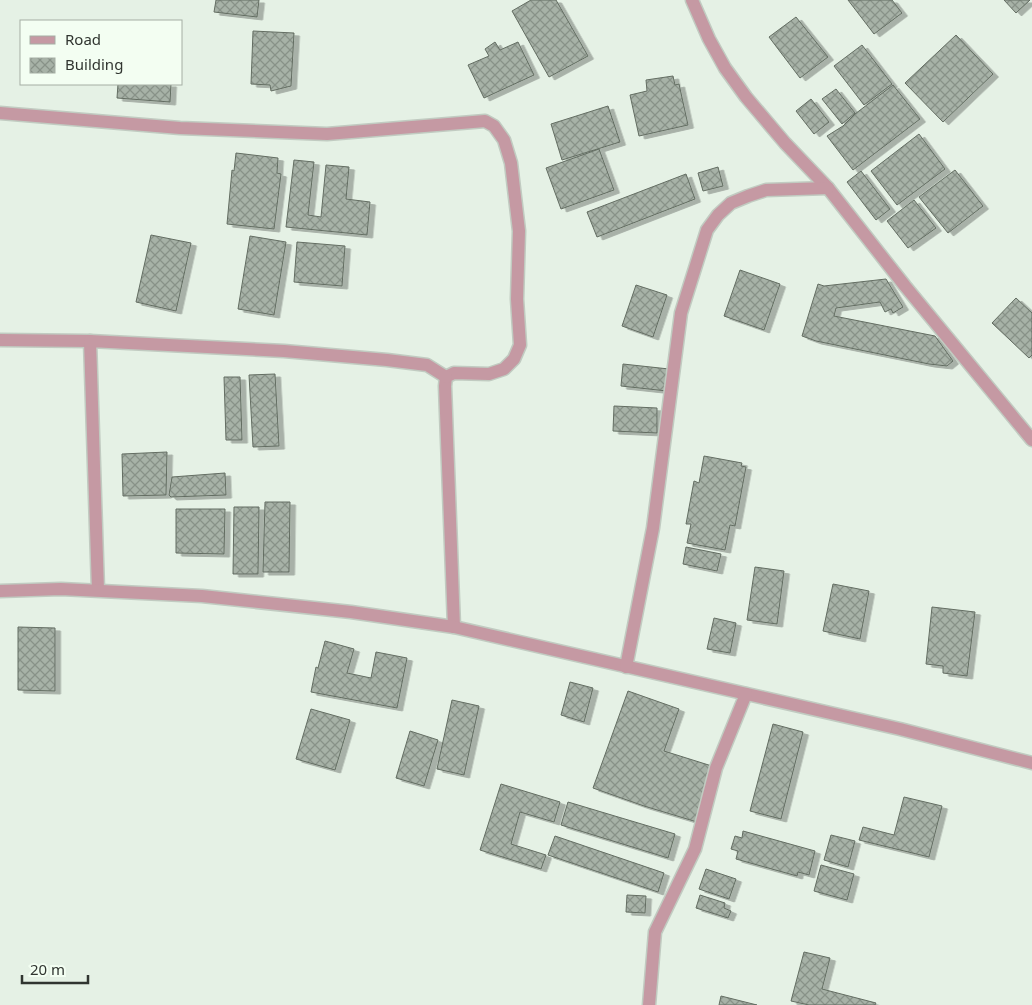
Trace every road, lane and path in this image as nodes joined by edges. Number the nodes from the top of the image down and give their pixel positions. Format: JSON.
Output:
{"nodes":[{"id":1,"x":692,"y":0,"type":"edge"},
{"id":2,"x":0,"y":113,"type":"edge"},
{"id":3,"x":828,"y":188,"type":"junction"},
{"id":4,"x":0,"y":340,"type":"edge"},
{"id":5,"x":90,"y":341,"type":"junction"},
{"id":6,"x":446,"y":377,"type":"junction"},
{"id":7,"x":1032,"y":440,"type":"edge"},
{"id":8,"x":0,"y":590,"type":"edge"},
{"id":9,"x":98,"y":590,"type":"junction"},
{"id":10,"x":454,"y":627,"type":"junction"},
{"id":11,"x":626,"y":667,"type":"junction"},
{"id":12,"x":746,"y":694,"type":"junction"},
{"id":13,"x":1032,"y":763,"type":"edge"},
{"id":14,"x":649,"y":1005,"type":"edge"}],
"edges":[{"from":1,"to":3,"type":"street"},
{"from":2,"to":6,"type":"street"},
{"from":3,"to":7,"type":"street"},
{"from":3,"to":11,"type":"street"},
{"from":4,"to":5,"type":"street"},
{"from":5,"to":6,"type":"street"},
{"from":5,"to":9,"type":"street"},
{"from":6,"to":10,"type":"street"},
{"from":8,"to":9,"type":"street"},
{"from":9,"to":10,"type":"street"},
{"from":10,"to":11,"type":"street"},
{"from":11,"to":12,"type":"street"},
{"from":12,"to":13,"type":"street"},
{"from":12,"to":14,"type":"street"}]}
